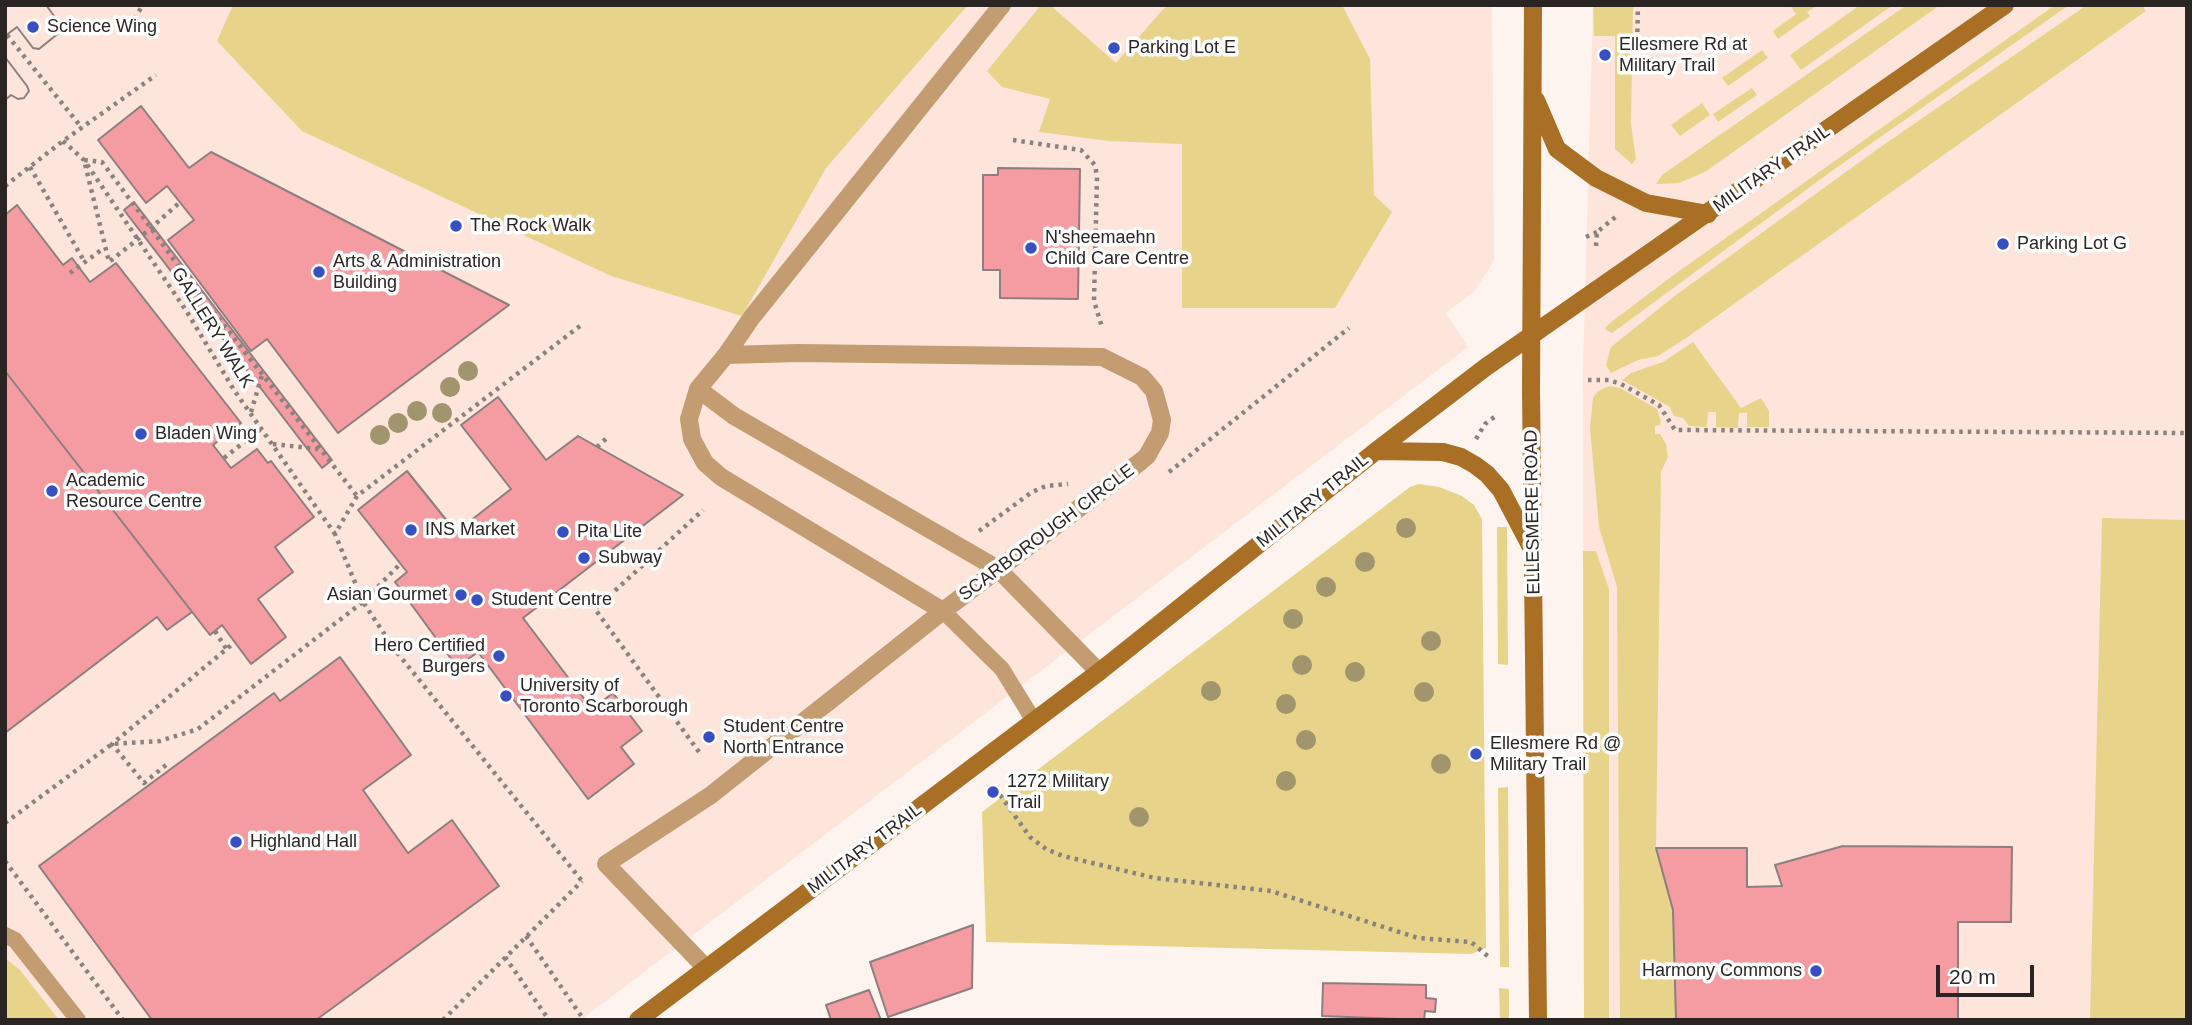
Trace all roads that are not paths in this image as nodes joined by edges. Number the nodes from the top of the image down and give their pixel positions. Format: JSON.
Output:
{"nodes":[{"id":1,"x":1002,"y":5,"type":"edge"},
{"id":2,"x":1534,"y":5,"type":"edge"},
{"id":3,"x":2005,"y":5,"type":"edge"},
{"id":4,"x":1534,"y":94,"type":"junction"},
{"id":5,"x":1708,"y":214,"type":"junction"},
{"id":6,"x":1531,"y":336,"type":"junction"},
{"id":7,"x":726,"y":355,"type":"junction"},
{"id":8,"x":698,"y":389,"type":"junction"},
{"id":9,"x":1376,"y":451,"type":"junction"},
{"id":10,"x":1534,"y":553,"type":"junction"},
{"id":11,"x":998,"y":569,"type":"junction"},
{"id":12,"x":943,"y":611,"type":"junction"},
{"id":13,"x":1099,"y":672,"type":"junction"},
{"id":14,"x":1034,"y":721,"type":"junction"},
{"id":15,"x":5,"y":935,"type":"edge"},
{"id":16,"x":706,"y":968,"type":"junction"},
{"id":17,"x":78,"y":1020,"type":"edge"},
{"id":18,"x":638,"y":1020,"type":"edge"},
{"id":19,"x":1538,"y":1020,"type":"edge"}],
"edges":[{"from":1,"to":7,"type":"street"},
{"from":2,"to":4,"type":"street","name":"ELLESMERE ROAD"},
{"from":3,"to":5,"type":"street","name":"MILITARY TRAIL"},
{"from":4,"to":5,"type":"street"},
{"from":4,"to":6,"type":"street","name":"ELLESMERE ROAD"},
{"from":5,"to":6,"type":"street","name":"MILITARY TRAIL"},
{"from":6,"to":9,"type":"street","name":"MILITARY TRAIL"},
{"from":6,"to":10,"type":"street","name":"ELLESMERE ROAD"},
{"from":7,"to":8,"type":"street","name":"SCARBOROUGH CIRCLE"},
{"from":7,"to":11,"type":"street","name":"SCARBOROUGH CIRCLE"},
{"from":8,"to":11,"type":"street"},
{"from":8,"to":12,"type":"street","name":"SCARBOROUGH CIRCLE"},
{"from":9,"to":10,"type":"street"},
{"from":9,"to":13,"type":"street","name":"MILITARY TRAIL"},
{"from":10,"to":19,"type":"street","name":"ELLESMERE ROAD"},
{"from":11,"to":12,"type":"street","name":"SCARBOROUGH CIRCLE"},
{"from":11,"to":13,"type":"street"},
{"from":12,"to":14,"type":"lane"},
{"from":12,"to":16,"type":"street"},
{"from":13,"to":14,"type":"street","name":"MILITARY TRAIL"},
{"from":14,"to":16,"type":"street","name":"MILITARY TRAIL"},
{"from":15,"to":17,"type":"lane"},
{"from":16,"to":18,"type":"street","name":"MILITARY TRAIL"}]}
